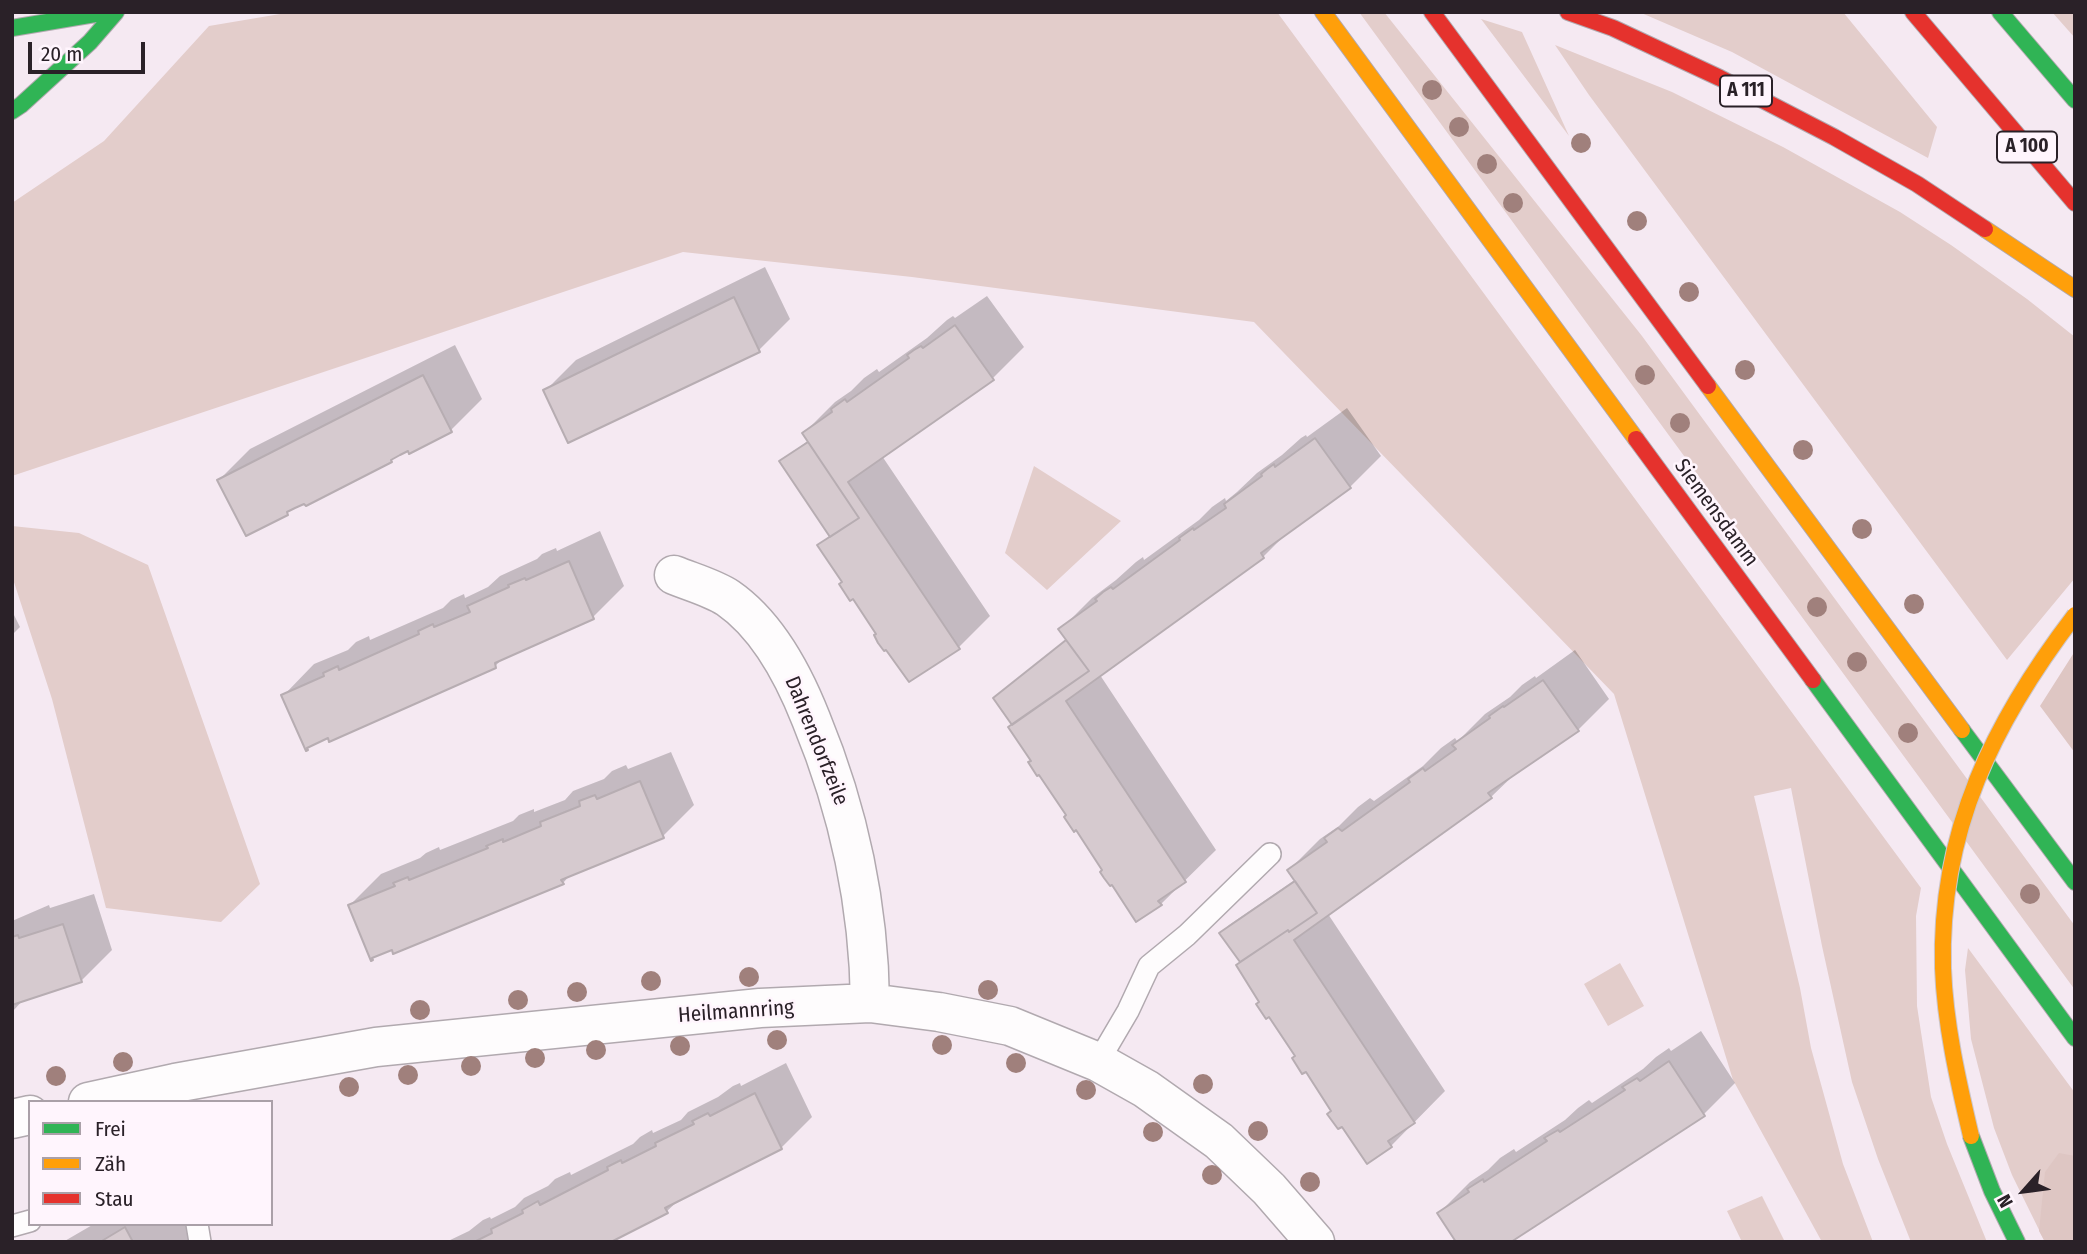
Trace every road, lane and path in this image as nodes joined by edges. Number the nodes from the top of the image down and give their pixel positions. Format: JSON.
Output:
{"nodes":[{"id":1,"x":107,"y":12,"type":"edge"},
{"id":2,"x":116,"y":12,"type":"edge"},
{"id":3,"x":1323,"y":12,"type":"edge"},
{"id":4,"x":1432,"y":12,"type":"edge"},
{"id":5,"x":1568,"y":12,"type":"edge"},
{"id":6,"x":1913,"y":12,"type":"edge"},
{"id":7,"x":2000,"y":12,"type":"edge"},
{"id":8,"x":12,"y":28,"type":"edge"},
{"id":9,"x":2075,"y":100,"type":"edge"},
{"id":10,"x":12,"y":111,"type":"edge"},
{"id":11,"x":2075,"y":203,"type":"edge"},
{"id":12,"x":2075,"y":289,"type":"edge"},
{"id":13,"x":674,"y":575,"type":"dead end"},
{"id":14,"x":2075,"y":615,"type":"edge"},
{"id":15,"x":1270,"y":854,"type":"dead end"},
{"id":16,"x":2075,"y":882,"type":"edge"},
{"id":17,"x":870,"y":1003,"type":"junction"},
{"id":18,"x":2075,"y":1038,"type":"edge"},
{"id":19,"x":1098,"y":1062,"type":"junction"},
{"id":20,"x":176,"y":1093,"type":"edge"},
{"id":21,"x":108,"y":1100,"type":"edge"},
{"id":22,"x":1315,"y":1242,"type":"edge"},
{"id":23,"x":2017,"y":1242,"type":"edge"}],
"edges":[{"from":1,"to":8,"type":"main road"},
{"from":2,"to":10,"type":"main road"},
{"from":3,"to":18,"type":"main road","name":"Siemensdamm"},
{"from":4,"to":16,"type":"main road"},
{"from":5,"to":12,"type":"main road","number":"A 111"},
{"from":6,"to":11,"type":"main road","number":"A 100"},
{"from":7,"to":9,"type":"main road"},
{"from":13,"to":17,"type":"street","name":"Dahrendorfzeile"},
{"from":14,"to":23,"type":"main road","bridge":true},
{"from":15,"to":19,"type":"lane"},
{"from":17,"to":19,"type":"street","name":"Heilmannring"},
{"from":17,"to":20,"type":"street","name":"Heilmannring"},
{"from":19,"to":22,"type":"street","name":"Heilmannring"},
{"from":20,"to":21,"type":"street","name":"Heilmannring"}]}
